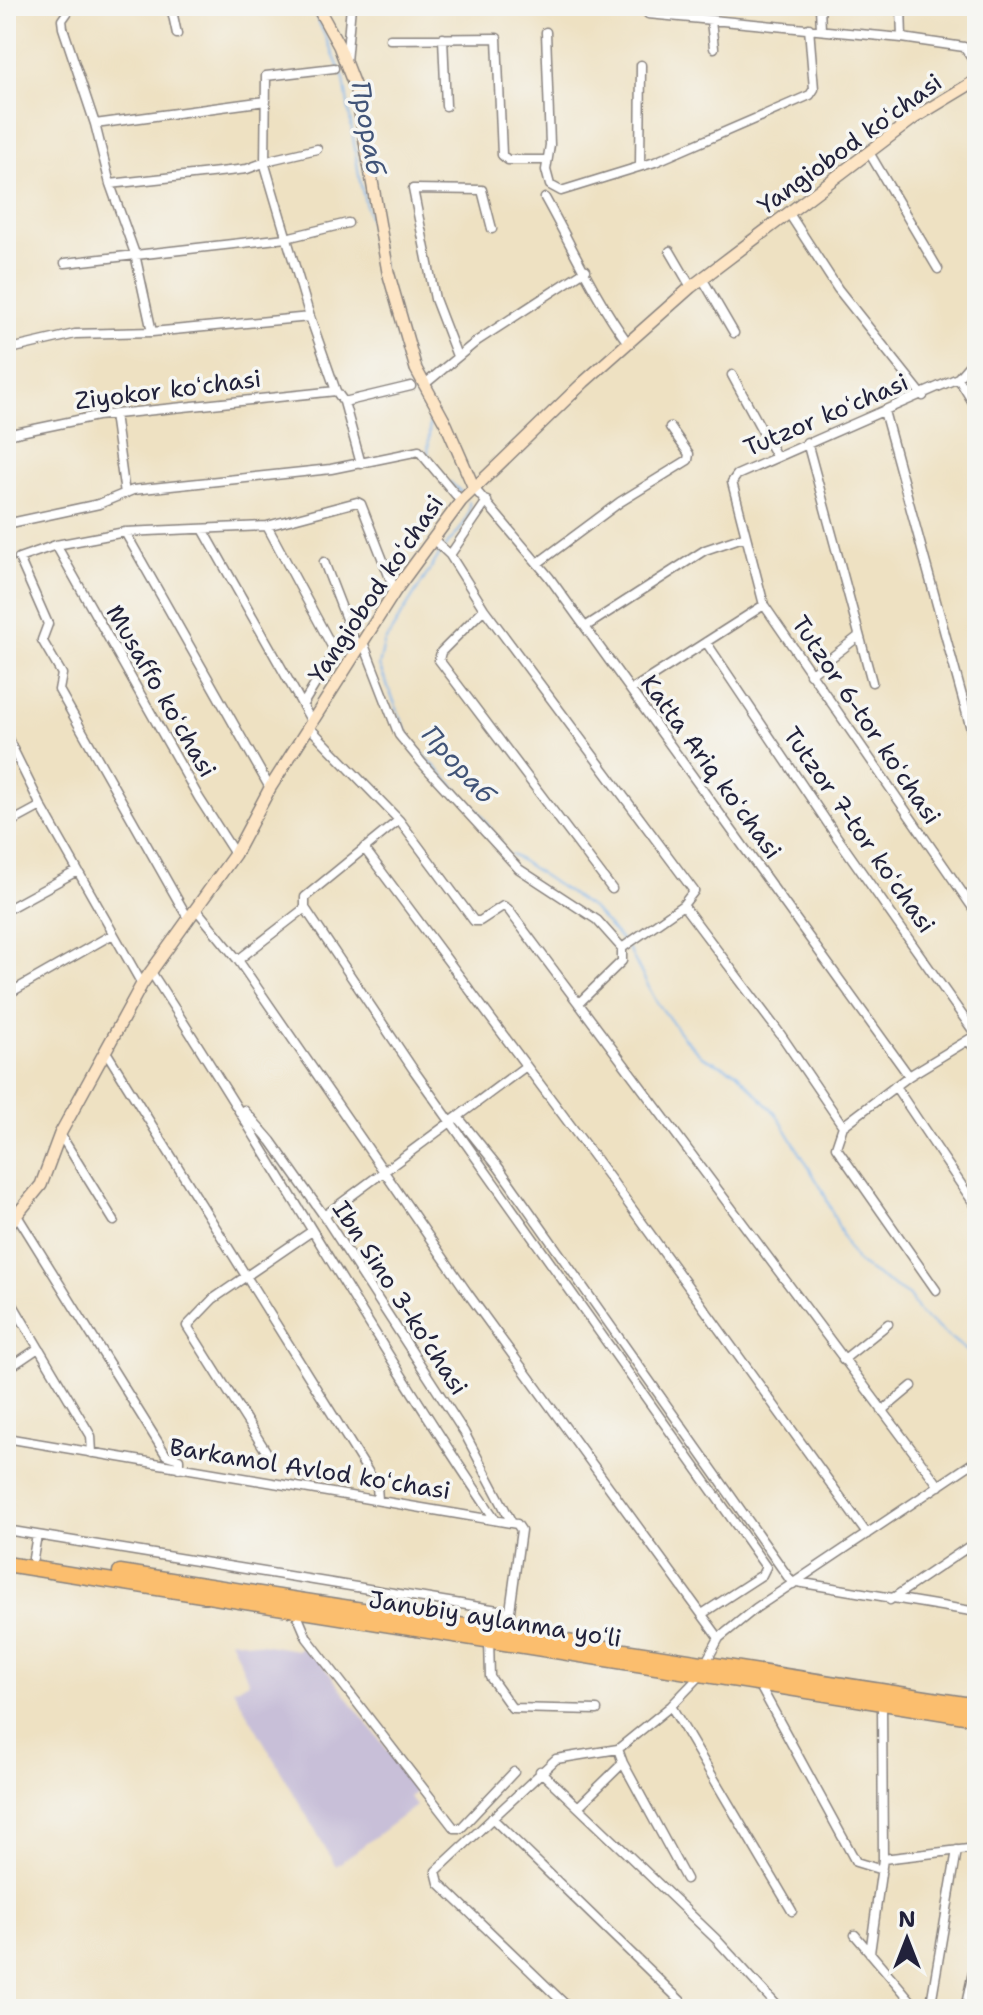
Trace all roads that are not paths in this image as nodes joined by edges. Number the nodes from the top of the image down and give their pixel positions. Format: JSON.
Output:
{"nodes":[{"id":1,"x":72,"y":6,"type":"edge"},
{"id":2,"x":171,"y":6,"type":"edge"},
{"id":3,"x":317,"y":6,"type":"edge"},
{"id":4,"x":351,"y":6,"type":"edge"},
{"id":5,"x":642,"y":6,"type":"edge"},
{"id":6,"x":820,"y":6,"type":"edge"},
{"id":7,"x":901,"y":6,"type":"edge"},
{"id":8,"x":711,"y":21,"type":"junction"},
{"id":9,"x":809,"y":28,"type":"junction"},
{"id":10,"x":821,"y":30,"type":"junction"},
{"id":11,"x":546,"y":32,"type":"dead end"},
{"id":12,"x":177,"y":34,"type":"dead end"},
{"id":13,"x":443,"y":38,"type":"junction"},
{"id":14,"x":902,"y":38,"type":"junction"},
{"id":15,"x":390,"y":39,"type":"dead end"},
{"id":16,"x":714,"y":48,"type":"dead end"},
{"id":17,"x":346,"y":62,"type":"junction"},
{"id":18,"x":641,"y":65,"type":"dead end"},
{"id":19,"x":977,"y":66,"type":"edge"},
{"id":20,"x":334,"y":68,"type":"dead end"},
{"id":21,"x":977,"y":80,"type":"edge"},
{"id":22,"x":266,"y":101,"type":"junction"},
{"id":23,"x":446,"y":106,"type":"dead end"},
{"id":24,"x":95,"y":124,"type":"junction"},
{"id":25,"x":317,"y":149,"type":"dead end"},
{"id":26,"x":870,"y":154,"type":"junction"},
{"id":27,"x":546,"y":160,"type":"junction"},
{"id":28,"x":265,"y":165,"type":"junction"},
{"id":29,"x":640,"y":165,"type":"junction"},
{"id":30,"x":110,"y":184,"type":"junction"},
{"id":31,"x":545,"y":198,"type":"dead end"},
{"id":32,"x":790,"y":215,"type":"junction"},
{"id":33,"x":348,"y":223,"type":"dead end"},
{"id":34,"x":492,"y":229,"type":"dead end"},
{"id":35,"x":286,"y":238,"type":"junction"},
{"id":36,"x":670,"y":251,"type":"dead end"},
{"id":37,"x":135,"y":254,"type":"junction"},
{"id":38,"x":65,"y":263,"type":"dead end"},
{"id":39,"x":938,"y":269,"type":"dead end"},
{"id":40,"x":586,"y":270,"type":"junction"},
{"id":41,"x":702,"y":278,"type":"junction"},
{"id":42,"x":691,"y":287,"type":"junction"},
{"id":43,"x":310,"y":317,"type":"junction"},
{"id":44,"x":152,"y":332,"type":"junction"},
{"id":45,"x":734,"y":333,"type":"dead end"},
{"id":46,"x":628,"y":343,"type":"junction"},
{"id":47,"x":6,"y":350,"type":"edge"},
{"id":48,"x":457,"y":356,"type":"junction"},
{"id":49,"x":977,"y":356,"type":"edge"},
{"id":50,"x":732,"y":375,"type":"dead end"},
{"id":51,"x":958,"y":378,"type":"junction"},
{"id":52,"x":425,"y":384,"type":"junction"},
{"id":53,"x":411,"y":386,"type":"dead end"},
{"id":54,"x":336,"y":391,"type":"junction"},
{"id":55,"x":923,"y":396,"type":"junction"},
{"id":56,"x":344,"y":402,"type":"junction"},
{"id":57,"x":977,"y":409,"type":"edge"},
{"id":58,"x":884,"y":411,"type":"junction"},
{"id":59,"x":114,"y":414,"type":"junction"},
{"id":60,"x":670,"y":427,"type":"dead end"},
{"id":61,"x":6,"y":435,"type":"edge"},
{"id":62,"x":807,"y":442,"type":"junction"},
{"id":63,"x":776,"y":456,"type":"junction"},
{"id":64,"x":361,"y":464,"type":"junction"},
{"id":65,"x":474,"y":488,"type":"junction"},
{"id":66,"x":125,"y":494,"type":"junction"},
{"id":67,"x":461,"y":501,"type":"junction"},
{"id":68,"x":487,"y":501,"type":"junction"},
{"id":69,"x":6,"y":524,"type":"edge"},
{"id":70,"x":267,"y":526,"type":"junction"},
{"id":71,"x":203,"y":529,"type":"junction"},
{"id":72,"x":125,"y":532,"type":"junction"},
{"id":73,"x":746,"y":536,"type":"junction"},
{"id":74,"x":433,"y":539,"type":"junction"},
{"id":75,"x":56,"y":545,"type":"junction"},
{"id":76,"x":450,"y":555,"type":"junction"},
{"id":77,"x":324,"y":562,"type":"dead end"},
{"id":78,"x":538,"y":563,"type":"junction"},
{"id":79,"x":395,"y":591,"type":"junction"},
{"id":80,"x":764,"y":605,"type":"junction"},
{"id":81,"x":484,"y":609,"type":"junction"},
{"id":82,"x":585,"y":627,"type":"junction"},
{"id":83,"x":859,"y":636,"type":"junction"},
{"id":84,"x":706,"y":642,"type":"junction"},
{"id":85,"x":360,"y":646,"type":"junction"},
{"id":86,"x":334,"y":647,"type":"junction"},
{"id":87,"x":351,"y":661,"type":"junction"},
{"id":88,"x":810,"y":674,"type":"junction"},
{"id":89,"x":872,"y":682,"type":"dead end"},
{"id":90,"x":631,"y":690,"type":"junction"},
{"id":91,"x":303,"y":704,"type":"junction"},
{"id":92,"x":311,"y":725,"type":"junction"},
{"id":93,"x":6,"y":735,"type":"edge"},
{"id":94,"x":9,"y":748,"type":"edge"},
{"id":95,"x":977,"y":751,"type":"edge"},
{"id":96,"x":270,"y":788,"type":"junction"},
{"id":97,"x":41,"y":806,"type":"junction"},
{"id":98,"x":399,"y":820,"type":"junction"},
{"id":99,"x":6,"y":825,"type":"edge"},
{"id":100,"x":364,"y":848,"type":"junction"},
{"id":101,"x":235,"y":854,"type":"junction"},
{"id":102,"x":77,"y":871,"type":"junction"},
{"id":103,"x":612,"y":889,"type":"dead end"},
{"id":104,"x":683,"y":905,"type":"junction"},
{"id":105,"x":305,"y":908,"type":"junction"},
{"id":106,"x":196,"y":909,"type":"junction"},
{"id":107,"x":6,"y":910,"type":"edge"},
{"id":108,"x":977,"y":914,"type":"edge"},
{"id":109,"x":189,"y":920,"type":"junction"},
{"id":110,"x":113,"y":934,"type":"junction"},
{"id":111,"x":625,"y":946,"type":"junction"},
{"id":112,"x":238,"y":960,"type":"junction"},
{"id":113,"x":151,"y":972,"type":"junction"},
{"id":114,"x":142,"y":984,"type":"junction"},
{"id":115,"x":6,"y":995,"type":"edge"},
{"id":116,"x":580,"y":1002,"type":"junction"},
{"id":117,"x":974,"y":1046,"type":"edge"},
{"id":118,"x":104,"y":1049,"type":"junction"},
{"id":119,"x":526,"y":1066,"type":"junction"},
{"id":120,"x":909,"y":1076,"type":"junction"},
{"id":121,"x":895,"y":1086,"type":"junction"},
{"id":122,"x":240,"y":1107,"type":"junction"},
{"id":123,"x":455,"y":1120,"type":"junction"},
{"id":124,"x":843,"y":1126,"type":"junction"},
{"id":125,"x":60,"y":1134,"type":"junction"},
{"id":126,"x":385,"y":1172,"type":"junction"},
{"id":127,"x":977,"y":1208,"type":"edge"},
{"id":128,"x":324,"y":1216,"type":"junction"},
{"id":129,"x":18,"y":1217,"type":"junction"},
{"id":130,"x":114,"y":1221,"type":"dead end"},
{"id":131,"x":6,"y":1228,"type":"edge"},
{"id":132,"x":312,"y":1231,"type":"junction"},
{"id":133,"x":246,"y":1275,"type":"junction"},
{"id":134,"x":936,"y":1290,"type":"dead end"},
{"id":135,"x":6,"y":1293,"type":"edge"},
{"id":136,"x":10,"y":1311,"type":"edge"},
{"id":137,"x":888,"y":1324,"type":"dead end"},
{"id":138,"x":37,"y":1349,"type":"junction"},
{"id":139,"x":843,"y":1360,"type":"junction"},
{"id":140,"x":6,"y":1370,"type":"edge"},
{"id":141,"x":912,"y":1386,"type":"dead end"},
{"id":142,"x":882,"y":1411,"type":"junction"},
{"id":143,"x":6,"y":1438,"type":"edge"},
{"id":144,"x":92,"y":1453,"type":"junction"},
{"id":145,"x":269,"y":1456,"type":"dead end"},
{"id":146,"x":977,"y":1460,"type":"edge"},
{"id":147,"x":179,"y":1468,"type":"junction"},
{"id":148,"x":939,"y":1486,"type":"junction"},
{"id":149,"x":378,"y":1500,"type":"junction"},
{"id":150,"x":737,"y":1504,"type":"junction"},
{"id":151,"x":727,"y":1510,"type":"junction"},
{"id":152,"x":495,"y":1519,"type":"junction"},
{"id":153,"x":511,"y":1521,"type":"junction"},
{"id":154,"x":6,"y":1530,"type":"edge"},
{"id":155,"x":867,"y":1534,"type":"junction"},
{"id":156,"x":37,"y":1535,"type":"junction"},
{"id":157,"x":977,"y":1541,"type":"edge"},
{"id":158,"x":6,"y":1554,"type":"edge"},
{"id":159,"x":33,"y":1558,"type":"junction"},
{"id":160,"x":6,"y":1564,"type":"edge"},
{"id":161,"x":795,"y":1583,"type":"junction"},
{"id":162,"x":890,"y":1600,"type":"junction"},
{"id":163,"x":295,"y":1610,"type":"junction"},
{"id":164,"x":510,"y":1612,"type":"junction"},
{"id":165,"x":977,"y":1612,"type":"edge"},
{"id":166,"x":702,"y":1614,"type":"junction"},
{"id":167,"x":507,"y":1633,"type":"junction"},
{"id":168,"x":719,"y":1638,"type":"junction"},
{"id":169,"x":489,"y":1640,"type":"junction"},
{"id":170,"x":704,"y":1669,"type":"junction"},
{"id":171,"x":759,"y":1684,"type":"junction"},
{"id":172,"x":882,"y":1703,"type":"junction"},
{"id":173,"x":671,"y":1706,"type":"junction"},
{"id":174,"x":977,"y":1706,"type":"edge"},
{"id":175,"x":597,"y":1710,"type":"dead end"},
{"id":176,"x":977,"y":1718,"type":"edge"},
{"id":177,"x":618,"y":1749,"type":"junction"},
{"id":178,"x":623,"y":1763,"type":"junction"},
{"id":179,"x":540,"y":1771,"type":"junction"},
{"id":180,"x":514,"y":1772,"type":"dead end"},
{"id":181,"x":578,"y":1807,"type":"junction"},
{"id":182,"x":492,"y":1818,"type":"junction"},
{"id":183,"x":977,"y":1848,"type":"edge"},
{"id":184,"x":957,"y":1850,"type":"junction"},
{"id":185,"x":883,"y":1859,"type":"junction"},
{"id":186,"x":882,"y":1870,"type":"junction"},
{"id":187,"x":686,"y":1879,"type":"dead end"},
{"id":188,"x":792,"y":1911,"type":"dead end"},
{"id":189,"x":855,"y":1935,"type":"dead end"},
{"id":190,"x":870,"y":1953,"type":"junction"},
{"id":191,"x":977,"y":1954,"type":"edge"},
{"id":192,"x":570,"y":2009,"type":"edge"},
{"id":193,"x":689,"y":2009,"type":"edge"},
{"id":194,"x":780,"y":2009,"type":"edge"},
{"id":195,"x":918,"y":2009,"type":"edge"},
{"id":196,"x":930,"y":2009,"type":"edge"},
{"id":197,"x":965,"y":2009,"type":"edge"}],
"edges":[{"from":1,"to":24,"type":"street"},
{"from":2,"to":12,"type":"street"},
{"from":3,"to":17,"type":"street"},
{"from":4,"to":17,"type":"street"},
{"from":5,"to":8,"type":"street"},
{"from":6,"to":10,"type":"street"},
{"from":7,"to":14,"type":"street"},
{"from":8,"to":9,"type":"street"},
{"from":8,"to":16,"type":"street"},
{"from":9,"to":10,"type":"street"},
{"from":9,"to":29,"type":"street"},
{"from":10,"to":14,"type":"street"},
{"from":11,"to":27,"type":"street"},
{"from":13,"to":15,"type":"street"},
{"from":13,"to":23,"type":"street"},
{"from":13,"to":27,"type":"street"},
{"from":14,"to":19,"type":"street"},
{"from":17,"to":52,"type":"street"},
{"from":18,"to":29,"type":"street"},
{"from":20,"to":22,"type":"street"},
{"from":21,"to":26,"type":"street","name":"Yangiobod koʻchasi"},
{"from":22,"to":24,"type":"street"},
{"from":22,"to":28,"type":"street"},
{"from":24,"to":30,"type":"street"},
{"from":25,"to":28,"type":"street"},
{"from":26,"to":32,"type":"street","name":"Yangiobod koʻchasi"},
{"from":26,"to":39,"type":"street"},
{"from":27,"to":29,"type":"street"},
{"from":28,"to":30,"type":"street"},
{"from":28,"to":35,"type":"street"},
{"from":30,"to":37,"type":"street"},
{"from":31,"to":40,"type":"street"},
{"from":32,"to":41,"type":"street","name":"Yangiobod koʻchasi"},
{"from":32,"to":55,"type":"street"},
{"from":33,"to":35,"type":"street"},
{"from":34,"to":48,"type":"street"},
{"from":35,"to":37,"type":"street"},
{"from":35,"to":43,"type":"street"},
{"from":36,"to":42,"type":"street"},
{"from":37,"to":38,"type":"street"},
{"from":37,"to":44,"type":"street"},
{"from":40,"to":46,"type":"street"},
{"from":40,"to":48,"type":"street"},
{"from":41,"to":42,"type":"street","name":"Yangiobod koʻchasi"},
{"from":41,"to":45,"type":"street"},
{"from":42,"to":46,"type":"street","name":"Yangiobod koʻchasi"},
{"from":43,"to":44,"type":"street"},
{"from":43,"to":54,"type":"street"},
{"from":44,"to":47,"type":"street"},
{"from":46,"to":65,"type":"street","name":"Yangiobod koʻchasi"},
{"from":48,"to":52,"type":"street"},
{"from":49,"to":51,"type":"street","name":"Tutzor koʻchasi"},
{"from":50,"to":63,"type":"street"},
{"from":51,"to":55,"type":"street","name":"Tutzor koʻchasi"},
{"from":51,"to":57,"type":"street"},
{"from":52,"to":65,"type":"street"},
{"from":53,"to":56,"type":"street"},
{"from":54,"to":56,"type":"street"},
{"from":54,"to":59,"type":"street","name":"Ziyokor koʻchasi"},
{"from":55,"to":58,"type":"street","name":"Tutzor koʻchasi"},
{"from":56,"to":64,"type":"street"},
{"from":58,"to":62,"type":"street","name":"Tutzor koʻchasi"},
{"from":58,"to":95,"type":"street"},
{"from":59,"to":61,"type":"street","name":"Ziyokor koʻchasi"},
{"from":59,"to":66,"type":"street"},
{"from":60,"to":78,"type":"street"},
{"from":62,"to":63,"type":"street","name":"Tutzor koʻchasi"},
{"from":62,"to":83,"type":"street"},
{"from":63,"to":73,"type":"street","name":"Tutzor koʻchasi"},
{"from":64,"to":66,"type":"street"},
{"from":64,"to":67,"type":"street"},
{"from":65,"to":67,"type":"street","name":"Yangiobod koʻchasi"},
{"from":65,"to":68,"type":"street","name":"Katta Ariq koʻchasi"},
{"from":66,"to":69,"type":"street"},
{"from":67,"to":74,"type":"street","name":"Yangiobod koʻchasi"},
{"from":68,"to":76,"type":"street"},
{"from":68,"to":78,"type":"street","name":"Katta Ariq koʻchasi"},
{"from":70,"to":71,"type":"street"},
{"from":70,"to":79,"type":"street"},
{"from":70,"to":86,"type":"street"},
{"from":71,"to":72,"type":"street"},
{"from":71,"to":91,"type":"street"},
{"from":72,"to":75,"type":"street"},
{"from":72,"to":96,"type":"street","name":"Musaffo koʻchasi"},
{"from":73,"to":80,"type":"street","name":"Tutzor 6-tor koʻchasi"},
{"from":73,"to":82,"type":"street"},
{"from":74,"to":76,"type":"street"},
{"from":74,"to":79,"type":"street","name":"Yangiobod koʻchasi"},
{"from":75,"to":101,"type":"street","name":"Musaffo koʻchasi"},
{"from":75,"to":109,"type":"street"},
{"from":76,"to":81,"type":"street"},
{"from":77,"to":85,"type":"street"},
{"from":78,"to":82,"type":"street","name":"Katta Ariq koʻchasi"},
{"from":79,"to":85,"type":"street","name":"Yangiobod koʻchasi"},
{"from":80,"to":84,"type":"street"},
{"from":80,"to":88,"type":"street","name":"Tutzor 6-tor koʻchasi"},
{"from":81,"to":103,"type":"street"},
{"from":81,"to":104,"type":"street"},
{"from":82,"to":90,"type":"street","name":"Katta Ariq koʻchasi"},
{"from":83,"to":88,"type":"street"},
{"from":83,"to":89,"type":"street"},
{"from":84,"to":90,"type":"street"},
{"from":84,"to":117,"type":"street","name":"Tutzor 7-tor koʻchasi"},
{"from":85,"to":87,"type":"street","name":"Yangiobod koʻchasi"},
{"from":85,"to":111,"type":"street"},
{"from":86,"to":87,"type":"street"},
{"from":86,"to":91,"type":"street"},
{"from":87,"to":92,"type":"street","name":"Yangiobod koʻchasi"},
{"from":88,"to":108,"type":"street","name":"Tutzor 6-tor koʻchasi"},
{"from":90,"to":120,"type":"street","name":"Katta Ariq koʻchasi"},
{"from":91,"to":92,"type":"street"},
{"from":92,"to":96,"type":"street","name":"Yangiobod koʻchasi"},
{"from":92,"to":98,"type":"street"},
{"from":93,"to":94,"type":"street"},
{"from":94,"to":97,"type":"street"},
{"from":96,"to":101,"type":"street","name":"Yangiobod koʻchasi"},
{"from":97,"to":99,"type":"street"},
{"from":97,"to":102,"type":"street"},
{"from":98,"to":100,"type":"street"},
{"from":98,"to":116,"type":"street"},
{"from":100,"to":105,"type":"street"},
{"from":100,"to":119,"type":"street"},
{"from":101,"to":106,"type":"street","name":"Yangiobod koʻchasi"},
{"from":102,"to":107,"type":"street"},
{"from":102,"to":110,"type":"street"},
{"from":104,"to":111,"type":"street"},
{"from":104,"to":124,"type":"street"},
{"from":105,"to":112,"type":"street"},
{"from":105,"to":123,"type":"street"},
{"from":106,"to":109,"type":"street","name":"Yangiobod koʻchasi"},
{"from":106,"to":112,"type":"street"},
{"from":109,"to":113,"type":"street","name":"Yangiobod koʻchasi"},
{"from":110,"to":114,"type":"street"},
{"from":110,"to":115,"type":"street"},
{"from":111,"to":116,"type":"street"},
{"from":112,"to":126,"type":"street"},
{"from":113,"to":114,"type":"street","name":"Yangiobod koʻchasi"},
{"from":113,"to":122,"type":"street","name":"Ibn Sino 3-koʼchasi"},
{"from":114,"to":118,"type":"street","name":"Yangiobod koʻchasi"},
{"from":116,"to":139,"type":"street"},
{"from":117,"to":120,"type":"street"},
{"from":118,"to":125,"type":"street","name":"Yangiobod koʻchasi"},
{"from":118,"to":133,"type":"street"},
{"from":119,"to":123,"type":"street"},
{"from":119,"to":155,"type":"street"},
{"from":120,"to":121,"type":"street"},
{"from":121,"to":124,"type":"street"},
{"from":121,"to":127,"type":"street"},
{"from":122,"to":128,"type":"street","name":"Ibn Sino 3-koʼchasi"},
{"from":122,"to":132,"type":"street","name":"Ibn Sino 3-koʼchasi"},
{"from":123,"to":126,"type":"street"},
{"from":123,"to":150,"type":"street"},
{"from":123,"to":151,"type":"street"},
{"from":124,"to":134,"type":"street"},
{"from":125,"to":129,"type":"street","name":"Yangiobod koʻchasi"},
{"from":125,"to":130,"type":"street"},
{"from":126,"to":128,"type":"street"},
{"from":126,"to":166,"type":"street"},
{"from":128,"to":153,"type":"street","name":"Ibn Sino 3-koʼchasi"},
{"from":129,"to":131,"type":"street","name":"Yangiobod koʻchasi"},
{"from":129,"to":147,"type":"street"},
{"from":132,"to":133,"type":"street","name":"Ibn Sino 3-koʼchasi"},
{"from":132,"to":152,"type":"street","name":"Ibn Sino 3-koʼchasi"},
{"from":133,"to":145,"type":"street","name":"Ibn Sino 3-koʼchasi"},
{"from":133,"to":149,"type":"street"},
{"from":135,"to":136,"type":"street"},
{"from":136,"to":138,"type":"street"},
{"from":137,"to":139,"type":"street"},
{"from":138,"to":140,"type":"street"},
{"from":138,"to":144,"type":"street"},
{"from":139,"to":142,"type":"street"},
{"from":141,"to":142,"type":"street"},
{"from":142,"to":148,"type":"street"},
{"from":143,"to":144,"type":"street","name":"Barkamol Avlod koʻchasi"},
{"from":144,"to":147,"type":"street","name":"Barkamol Avlod koʻchasi"},
{"from":146,"to":148,"type":"street"},
{"from":147,"to":149,"type":"street","name":"Barkamol Avlod koʻchasi"},
{"from":148,"to":155,"type":"street"},
{"from":149,"to":152,"type":"street","name":"Barkamol Avlod koʻchasi"},
{"from":150,"to":151,"type":"street"},
{"from":150,"to":161,"type":"street"},
{"from":151,"to":166,"type":"street"},
{"from":152,"to":153,"type":"street","name":"Barkamol Avlod koʻchasi"},
{"from":153,"to":164,"type":"street"},
{"from":154,"to":156,"type":"street"},
{"from":155,"to":161,"type":"street"},
{"from":156,"to":159,"type":"street"},
{"from":156,"to":164,"type":"street"},
{"from":157,"to":162,"type":"street"},
{"from":158,"to":159,"type":"highway","name":"Janubiy aylanma yoʻli"},
{"from":159,"to":167,"type":"highway","name":"Janubiy aylanma yoʻli"},
{"from":160,"to":163,"type":"highway","name":"Janubiy aylanma yoʻli"},
{"from":161,"to":162,"type":"street"},
{"from":161,"to":168,"type":"street"},
{"from":162,"to":165,"type":"street"},
{"from":163,"to":169,"type":"highway","name":"Janubiy aylanma yoʻli"},
{"from":163,"to":180,"type":"street"},
{"from":164,"to":167,"type":"street"},
{"from":166,"to":168,"type":"street"},
{"from":167,"to":170,"type":"highway","name":"Janubiy aylanma yoʻli"},
{"from":168,"to":170,"type":"street"},
{"from":169,"to":170,"type":"highway","name":"Janubiy aylanma yoʻli"},
{"from":169,"to":175,"type":"street"},
{"from":170,"to":171,"type":"highway","name":"Janubiy aylanma yoʻli"},
{"from":170,"to":173,"type":"street"},
{"from":170,"to":174,"type":"highway","name":"Janubiy aylanma yoʻli"},
{"from":171,"to":172,"type":"highway","name":"Janubiy aylanma yoʻli"},
{"from":171,"to":186,"type":"street"},
{"from":172,"to":176,"type":"highway","name":"Janubiy aylanma yoʻli"},
{"from":172,"to":185,"type":"street"},
{"from":173,"to":177,"type":"street"},
{"from":173,"to":188,"type":"street"},
{"from":177,"to":178,"type":"street"},
{"from":177,"to":179,"type":"street"},
{"from":178,"to":181,"type":"street"},
{"from":178,"to":187,"type":"street"},
{"from":179,"to":181,"type":"street"},
{"from":179,"to":182,"type":"street"},
{"from":181,"to":194,"type":"street"},
{"from":182,"to":192,"type":"street"},
{"from":182,"to":193,"type":"street"},
{"from":183,"to":184,"type":"street"},
{"from":184,"to":185,"type":"street"},
{"from":184,"to":196,"type":"street"},
{"from":185,"to":186,"type":"street"},
{"from":186,"to":190,"type":"street"},
{"from":189,"to":190,"type":"street"},
{"from":190,"to":195,"type":"street"},
{"from":191,"to":197,"type":"street"}]}
